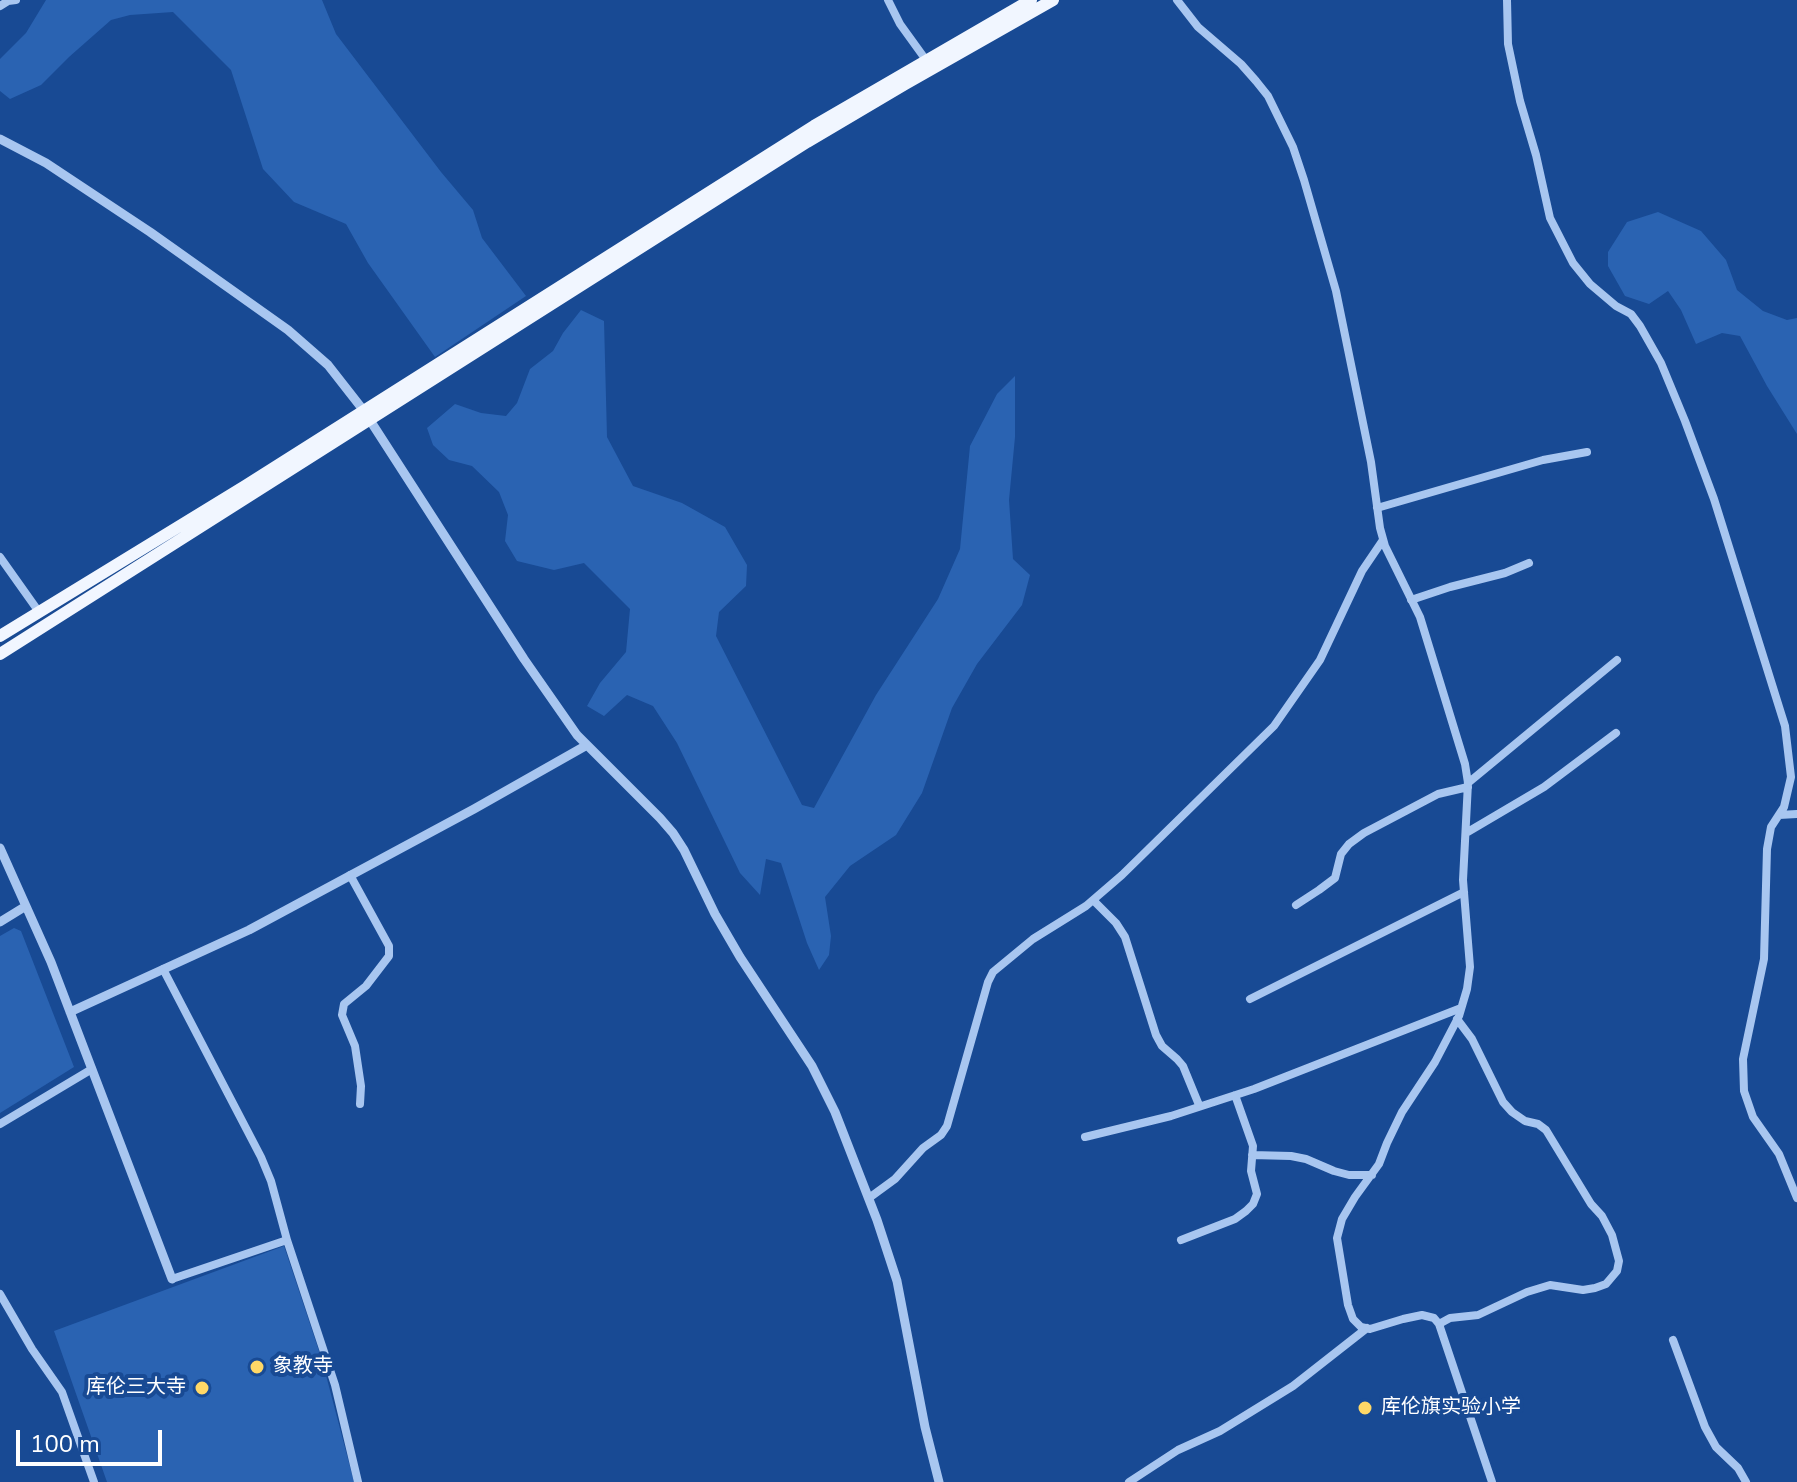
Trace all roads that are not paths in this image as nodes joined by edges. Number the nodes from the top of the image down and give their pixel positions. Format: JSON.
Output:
{"nodes":[{"id":1,"x":16,"y":0,"type":"edge"},
{"id":2,"x":888,"y":0,"type":"edge"},
{"id":3,"x":1031,"y":0,"type":"edge"},
{"id":4,"x":1053,"y":0,"type":"edge"},
{"id":5,"x":1177,"y":0,"type":"edge"},
{"id":6,"x":1507,"y":0,"type":"edge"},
{"id":7,"x":0,"y":6,"type":"edge"},
{"id":8,"x":926,"y":60,"type":"junction"},
{"id":9,"x":0,"y":139,"type":"edge"},
{"id":10,"x":367,"y":416,"type":"junction"},
{"id":11,"x":1587,"y":452,"type":"dead end"},
{"id":12,"x":1377,"y":508,"type":"junction"},
{"id":13,"x":1383,"y":540,"type":"junction"},
{"id":14,"x":0,"y":557,"type":"edge"},
{"id":15,"x":1529,"y":563,"type":"dead end"},
{"id":16,"x":1411,"y":600,"type":"junction"},
{"id":17,"x":39,"y":612,"type":"junction"},
{"id":18,"x":0,"y":636,"type":"edge"},
{"id":19,"x":0,"y":654,"type":"edge"},
{"id":20,"x":1617,"y":660,"type":"dead end"},
{"id":21,"x":1616,"y":733,"type":"dead end"},
{"id":22,"x":587,"y":745,"type":"junction"},
{"id":23,"x":1468,"y":785,"type":"junction"},
{"id":24,"x":1797,"y":814,"type":"edge"},
{"id":25,"x":1779,"y":815,"type":"junction"},
{"id":26,"x":1466,"y":833,"type":"junction"},
{"id":27,"x":0,"y":848,"type":"edge"},
{"id":28,"x":350,"y":875,"type":"junction"},
{"id":29,"x":1464,"y":892,"type":"junction"},
{"id":30,"x":1093,"y":900,"type":"junction"},
{"id":31,"x":1296,"y":905,"type":"dead end"},
{"id":32,"x":26,"y":906,"type":"junction"},
{"id":33,"x":0,"y":922,"type":"edge"},
{"id":34,"x":163,"y":969,"type":"junction"},
{"id":35,"x":1250,"y":999,"type":"dead end"},
{"id":36,"x":1461,"y":1008,"type":"junction"},
{"id":37,"x":70,"y":1012,"type":"junction"},
{"id":38,"x":1457,"y":1019,"type":"junction"},
{"id":39,"x":92,"y":1069,"type":"junction"},
{"id":40,"x":1235,"y":1095,"type":"junction"},
{"id":41,"x":360,"y":1104,"type":"dead end"},
{"id":42,"x":1199,"y":1105,"type":"junction"},
{"id":43,"x":0,"y":1124,"type":"edge"},
{"id":44,"x":1085,"y":1137,"type":"dead end"},
{"id":45,"x":1252,"y":1155,"type":"junction"},
{"id":46,"x":1372,"y":1175,"type":"junction"},
{"id":47,"x":1793,"y":1180,"type":"edge"},
{"id":48,"x":869,"y":1198,"type":"junction"},
{"id":49,"x":1797,"y":1198,"type":"edge"},
{"id":50,"x":287,"y":1240,"type":"junction"},
{"id":51,"x":1181,"y":1240,"type":"dead end"},
{"id":52,"x":172,"y":1279,"type":"joint"},
{"id":53,"x":0,"y":1294,"type":"edge"},
{"id":54,"x":1439,"y":1324,"type":"junction"},
{"id":55,"x":1367,"y":1328,"type":"junction"},
{"id":56,"x":1673,"y":1340,"type":"dead end"},
{"id":57,"x":94,"y":1482,"type":"edge"},
{"id":58,"x":358,"y":1482,"type":"edge"},
{"id":59,"x":939,"y":1482,"type":"edge"},
{"id":60,"x":1129,"y":1482,"type":"edge"},
{"id":61,"x":1492,"y":1482,"type":"edge"},
{"id":62,"x":1746,"y":1482,"type":"edge"}],
"edges":[{"from":1,"to":7,"type":"street"},
{"from":2,"to":8,"type":"street"},
{"from":3,"to":8,"type":"main road"},
{"from":4,"to":10,"type":"main road"},
{"from":5,"to":12,"type":"street"},
{"from":6,"to":25,"type":"street"},
{"from":8,"to":10,"type":"main road"},
{"from":9,"to":10,"type":"street"},
{"from":10,"to":17,"type":"main road"},
{"from":10,"to":19,"type":"main road"},
{"from":10,"to":22,"type":"street"},
{"from":11,"to":12,"type":"street"},
{"from":12,"to":13,"type":"street"},
{"from":13,"to":16,"type":"street"},
{"from":13,"to":30,"type":"street"},
{"from":14,"to":17,"type":"street"},
{"from":15,"to":16,"type":"street"},
{"from":16,"to":23,"type":"street"},
{"from":17,"to":18,"type":"main road"},
{"from":20,"to":23,"type":"street"},
{"from":21,"to":26,"type":"street"},
{"from":22,"to":28,"type":"street"},
{"from":22,"to":48,"type":"street"},
{"from":23,"to":26,"type":"street"},
{"from":23,"to":31,"type":"street"},
{"from":24,"to":25,"type":"street"},
{"from":25,"to":47,"type":"street"},
{"from":26,"to":29,"type":"street"},
{"from":27,"to":32,"type":"street"},
{"from":28,"to":34,"type":"street"},
{"from":28,"to":41,"type":"street"},
{"from":29,"to":35,"type":"street"},
{"from":29,"to":36,"type":"street"},
{"from":30,"to":42,"type":"street"},
{"from":30,"to":48,"type":"street"},
{"from":32,"to":33,"type":"street"},
{"from":32,"to":37,"type":"street"},
{"from":34,"to":37,"type":"street"},
{"from":34,"to":50,"type":"street"},
{"from":36,"to":38,"type":"street"},
{"from":36,"to":40,"type":"street"},
{"from":37,"to":39,"type":"street"},
{"from":38,"to":46,"type":"street"},
{"from":38,"to":54,"type":"street"},
{"from":39,"to":43,"type":"street"},
{"from":39,"to":52,"type":"street"},
{"from":40,"to":42,"type":"street"},
{"from":40,"to":45,"type":"street"},
{"from":42,"to":44,"type":"street"},
{"from":45,"to":46,"type":"street"},
{"from":45,"to":51,"type":"street"},
{"from":46,"to":55,"type":"street"},
{"from":47,"to":49,"type":"street"},
{"from":48,"to":59,"type":"street"},
{"from":50,"to":52,"type":"street"},
{"from":50,"to":58,"type":"street"},
{"from":53,"to":57,"type":"street"},
{"from":54,"to":55,"type":"street"},
{"from":54,"to":61,"type":"street"},
{"from":55,"to":60,"type":"street"},
{"from":56,"to":62,"type":"street"}]}
